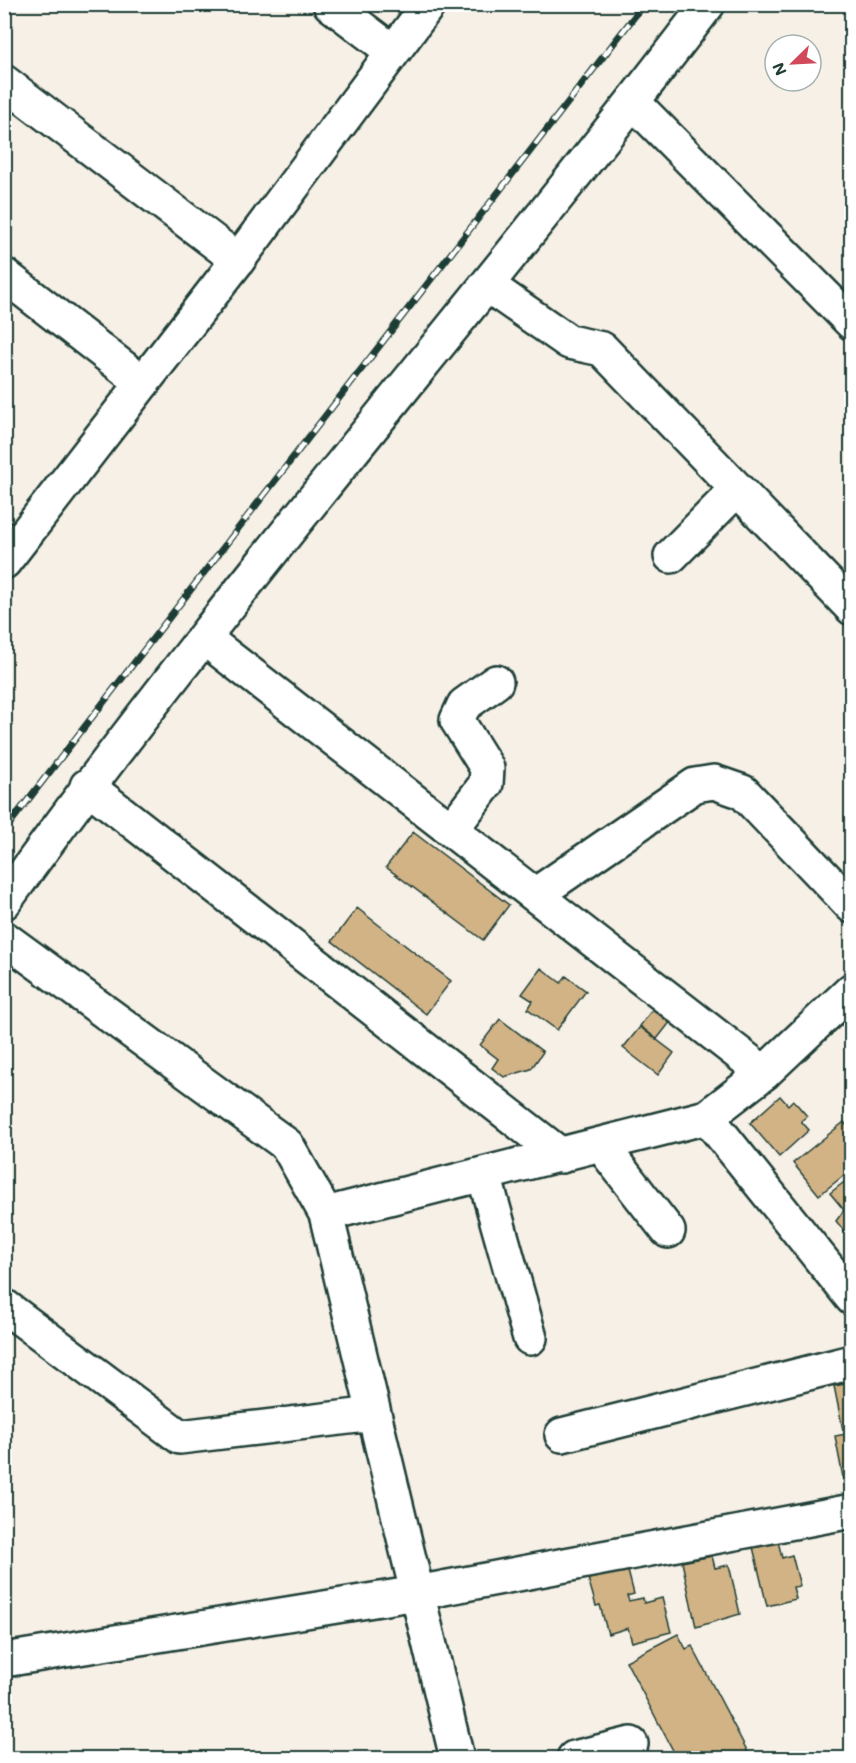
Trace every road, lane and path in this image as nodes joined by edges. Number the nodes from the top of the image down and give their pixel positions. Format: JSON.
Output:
{"nodes":[{"id":1,"x":330,"y":4,"type":"edge"},
{"id":2,"x":429,"y":4,"type":"edge"},
{"id":3,"x":708,"y":4,"type":"edge"},
{"id":4,"x":392,"y":51,"type":"junction"},
{"id":5,"x":4,"y":82,"type":"edge"},
{"id":6,"x":633,"y":102,"type":"junction"},
{"id":7,"x":238,"y":260,"type":"junction"},
{"id":8,"x":4,"y":275,"type":"edge"},
{"id":9,"x":487,"y":285,"type":"junction"},
{"id":10,"x":852,"y":323,"type":"edge"},
{"id":11,"x":143,"y":383,"type":"junction"},
{"id":12,"x":737,"y":489,"type":"junction"},
{"id":13,"x":671,"y":556,"type":"dead end"},
{"id":14,"x":4,"y":562,"type":"edge"},
{"id":15,"x":852,"y":608,"type":"edge"},
{"id":16,"x":204,"y":638,"type":"junction"},
{"id":17,"x":496,"y":682,"type":"dead end"},
{"id":18,"x":87,"y":786,"type":"junction"},
{"id":19,"x":451,"y":830,"type":"junction"},
{"id":20,"x":535,"y":895,"type":"junction"},
{"id":21,"x":4,"y":902,"type":"edge"},
{"id":22,"x":852,"y":906,"type":"edge"},
{"id":23,"x":4,"y":938,"type":"edge"},
{"id":24,"x":852,"y":990,"type":"edge"},
{"id":25,"x":765,"y":1073,"type":"junction"},
{"id":26,"x":706,"y":1117,"type":"junction"},
{"id":27,"x":602,"y":1145,"type":"junction"},
{"id":28,"x":562,"y":1155,"type":"junction"},
{"id":29,"x":484,"y":1175,"type":"junction"},
{"id":30,"x":326,"y":1214,"type":"junction"},
{"id":31,"x":668,"y":1231,"type":"dead end"},
{"id":32,"x":845,"y":1277,"type":"edge"},
{"id":33,"x":4,"y":1305,"type":"edge"},
{"id":34,"x":530,"y":1338,"type":"dead end"},
{"id":35,"x":852,"y":1362,"type":"edge"},
{"id":36,"x":374,"y":1414,"type":"junction"},
{"id":37,"x":562,"y":1435,"type":"dead end"},
{"id":38,"x":852,"y":1511,"type":"edge"},
{"id":39,"x":417,"y":1593,"type":"junction"},
{"id":40,"x":4,"y":1660,"type":"edge"},
{"id":41,"x":631,"y":1744,"type":"dead end"},
{"id":42,"x":457,"y":1758,"type":"edge"},
{"id":43,"x":574,"y":1758,"type":"edge"}],
"edges":[{"from":1,"to":4,"type":"street"},
{"from":2,"to":4,"type":"street"},
{"from":3,"to":6,"type":"street"},
{"from":4,"to":7,"type":"street"},
{"from":5,"to":7,"type":"street"},
{"from":6,"to":9,"type":"street"},
{"from":6,"to":10,"type":"street"},
{"from":7,"to":11,"type":"street"},
{"from":8,"to":11,"type":"street"},
{"from":9,"to":12,"type":"street"},
{"from":9,"to":16,"type":"street"},
{"from":11,"to":14,"type":"street"},
{"from":12,"to":13,"type":"street"},
{"from":12,"to":15,"type":"street"},
{"from":16,"to":18,"type":"street"},
{"from":16,"to":19,"type":"street"},
{"from":17,"to":19,"type":"street"},
{"from":18,"to":21,"type":"street"},
{"from":18,"to":28,"type":"street"},
{"from":19,"to":20,"type":"street"},
{"from":20,"to":22,"type":"street"},
{"from":20,"to":25,"type":"street"},
{"from":23,"to":30,"type":"street"},
{"from":24,"to":25,"type":"street"},
{"from":25,"to":26,"type":"street"},
{"from":26,"to":27,"type":"street"},
{"from":26,"to":32,"type":"street"},
{"from":27,"to":28,"type":"street"},
{"from":27,"to":31,"type":"street"},
{"from":28,"to":29,"type":"street"},
{"from":29,"to":30,"type":"street"},
{"from":29,"to":34,"type":"street"},
{"from":30,"to":36,"type":"street"},
{"from":33,"to":36,"type":"street"},
{"from":35,"to":37,"type":"street"},
{"from":36,"to":39,"type":"street"},
{"from":38,"to":39,"type":"street"},
{"from":39,"to":40,"type":"street"},
{"from":39,"to":42,"type":"street"},
{"from":41,"to":43,"type":"street"}]}
